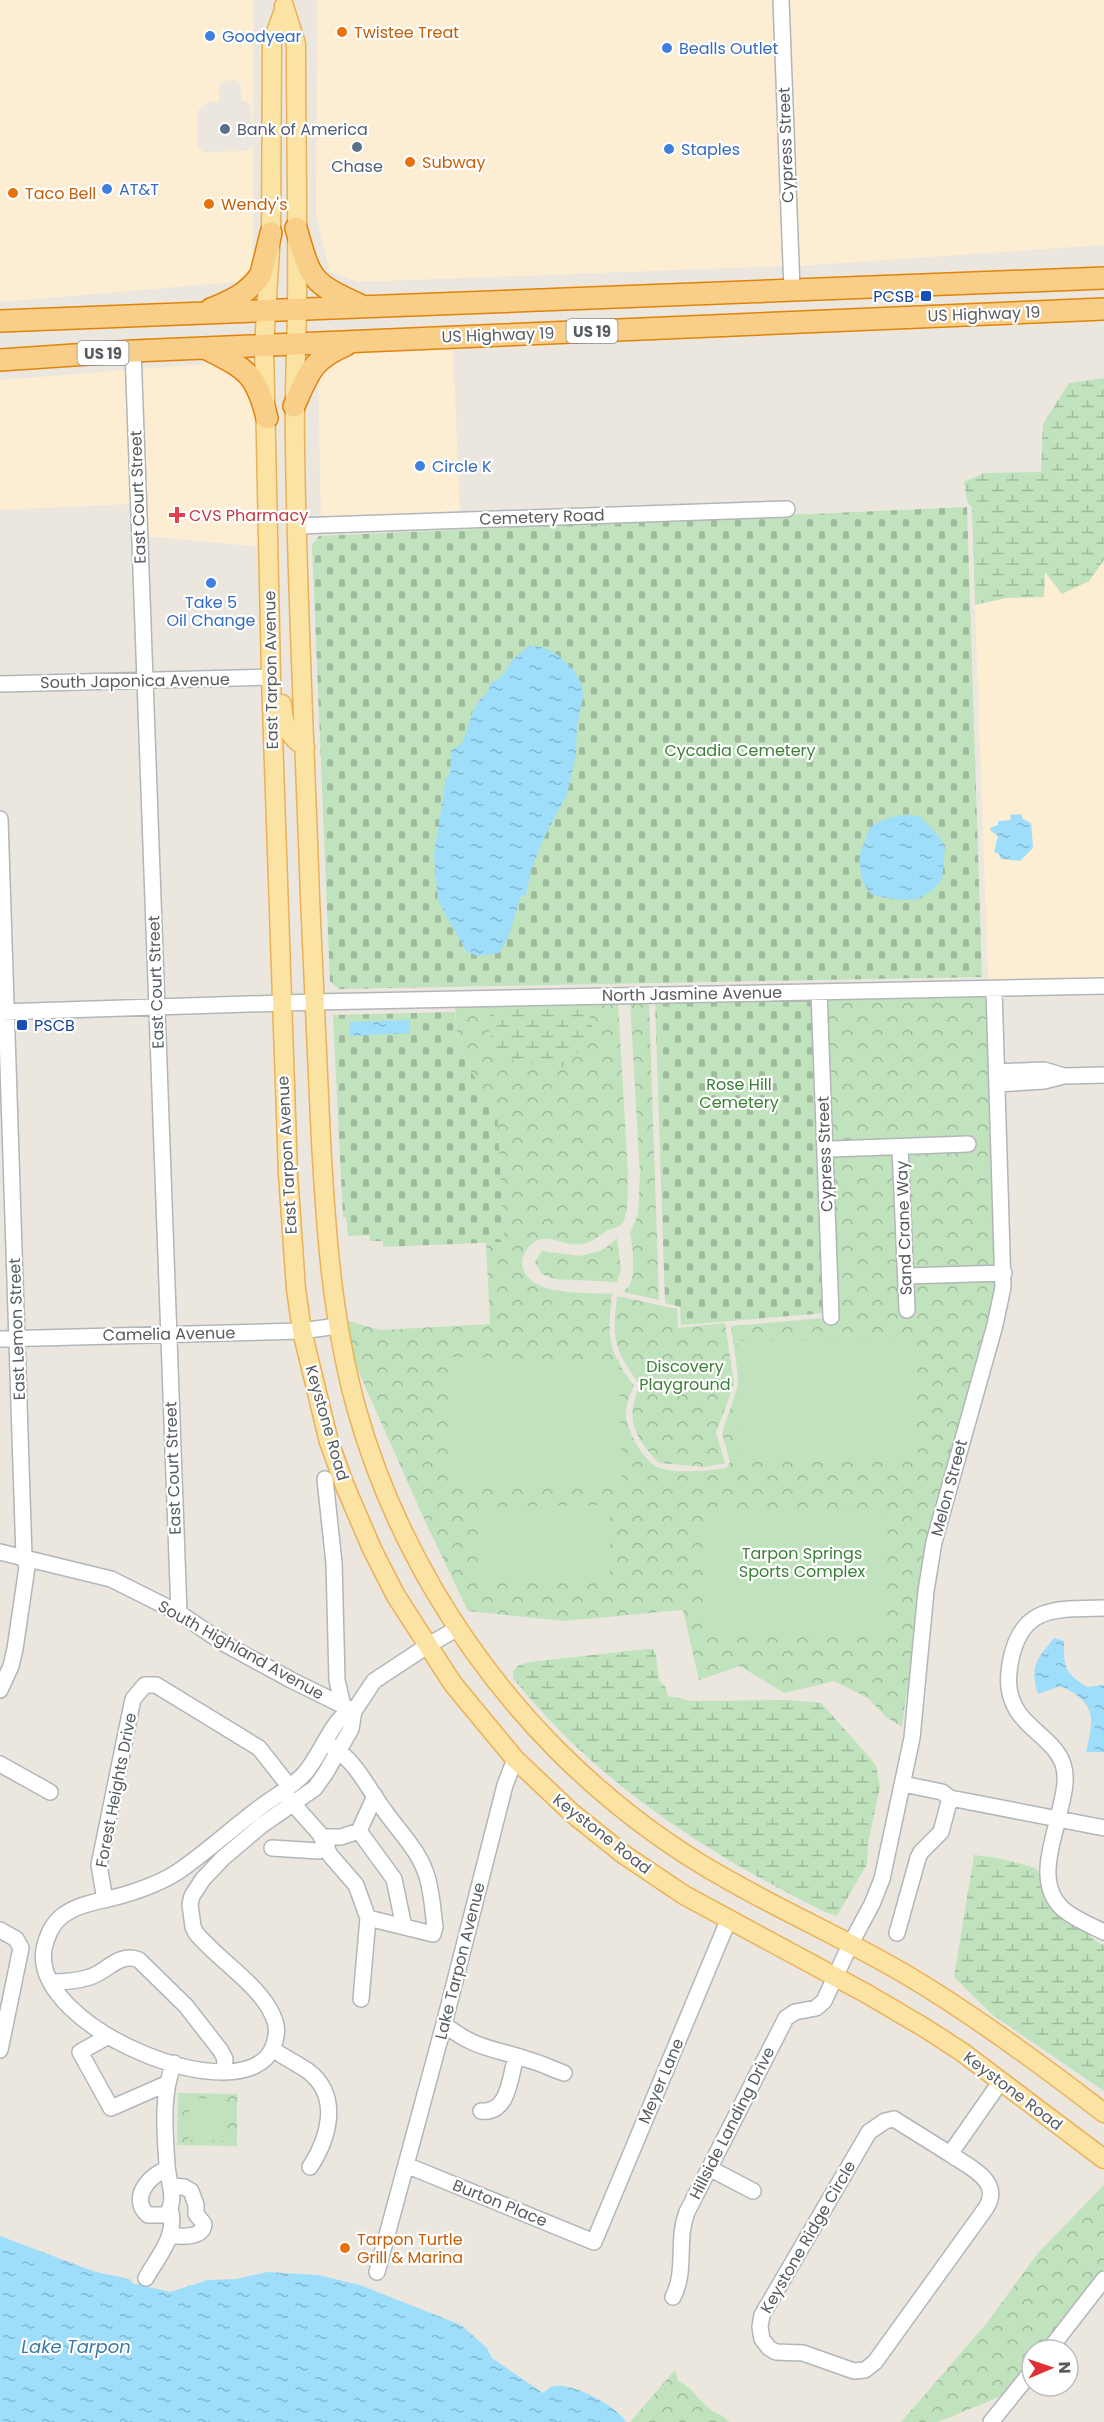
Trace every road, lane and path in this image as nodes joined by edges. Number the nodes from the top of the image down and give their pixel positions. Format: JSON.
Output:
{"nodes":[{"id":1,"x":781,"y":0,"type":"edge"},
{"id":2,"x":284,"y":5,"type":"edge"},
{"id":3,"x":297,"y":228,"type":"junction"},
{"id":4,"x":271,"y":233,"type":"junction"},
{"id":5,"x":1104,"y":278,"type":"edge"},
{"id":6,"x":792,"y":290,"type":"junction"},
{"id":7,"x":1104,"y":290,"type":"edge"},
{"id":8,"x":363,"y":306,"type":"junction"},
{"id":9,"x":1104,"y":309,"type":"edge"},
{"id":10,"x":297,"y":310,"type":"junction"},
{"id":11,"x":267,"y":311,"type":"junction"},
{"id":12,"x":202,"y":313,"type":"junction"},
{"id":13,"x":977,"y":314,"type":"junction"},
{"id":14,"x":0,"y":321,"type":"edge"},
{"id":15,"x":352,"y":342,"type":"junction"},
{"id":16,"x":296,"y":345,"type":"junction"},
{"id":17,"x":264,"y":346,"type":"junction"},
{"id":18,"x":207,"y":348,"type":"junction"},
{"id":19,"x":133,"y":351,"type":"junction"},
{"id":20,"x":0,"y":360,"type":"edge"},
{"id":21,"x":294,"y":405,"type":"junction"},
{"id":22,"x":267,"y":418,"type":"junction"},
{"id":23,"x":787,"y":509,"type":"dead end"},
{"id":24,"x":297,"y":526,"type":"junction"},
{"id":25,"x":270,"y":645,"type":"junction"},
{"id":26,"x":271,"y":677,"type":"junction"},
{"id":27,"x":144,"y":680,"type":"junction"},
{"id":28,"x":0,"y":684,"type":"edge"},
{"id":29,"x":305,"y":747,"type":"junction"},
{"id":30,"x":0,"y":819,"type":"edge"},
{"id":31,"x":1104,"y":986,"type":"edge"},
{"id":32,"x":994,"y":989,"type":"junction"},
{"id":33,"x":819,"y":992,"type":"junction"},
{"id":34,"x":314,"y":1002,"type":"junction"},
{"id":35,"x":281,"y":1004,"type":"junction"},
{"id":36,"x":157,"y":1008,"type":"junction"},
{"id":37,"x":3,"y":1012,"type":"edge"},
{"id":38,"x":1104,"y":1075,"type":"edge"},
{"id":39,"x":997,"y":1078,"type":"junction"},
{"id":40,"x":968,"y":1144,"type":"dead end"},
{"id":41,"x":900,"y":1147,"type":"junction"},
{"id":42,"x":831,"y":1149,"type":"dead end"},
{"id":43,"x":1004,"y":1273,"type":"junction"},
{"id":44,"x":906,"y":1276,"type":"junction"},
{"id":45,"x":907,"y":1310,"type":"dead end"},
{"id":46,"x":831,"y":1317,"type":"dead end"},
{"id":47,"x":337,"y":1326,"type":"junction"},
{"id":48,"x":302,"y":1331,"type":"junction"},
{"id":49,"x":168,"y":1334,"type":"junction"},
{"id":50,"x":18,"y":1338,"type":"junction"},
{"id":51,"x":0,"y":1339,"type":"edge"},
{"id":52,"x":325,"y":1479,"type":"dead end"},
{"id":53,"x":0,"y":1552,"type":"edge"},
{"id":54,"x":24,"y":1557,"type":"junction"},
{"id":55,"x":1104,"y":1608,"type":"edge"},
{"id":56,"x":179,"y":1613,"type":"junction"},
{"id":57,"x":458,"y":1628,"type":"junction"},
{"id":58,"x":427,"y":1646,"type":"junction"},
{"id":59,"x":0,"y":1690,"type":"edge"},
{"id":60,"x":349,"y":1708,"type":"junction"},
{"id":61,"x":332,"y":1747,"type":"junction"},
{"id":62,"x":515,"y":1759,"type":"junction"},
{"id":63,"x":0,"y":1764,"type":"edge"},
{"id":64,"x":286,"y":1789,"type":"junction"},
{"id":65,"x":902,"y":1789,"type":"junction"},
{"id":66,"x":50,"y":1792,"type":"dead end"},
{"id":67,"x":375,"y":1796,"type":"junction"},
{"id":68,"x":950,"y":1798,"type":"junction"},
{"id":69,"x":292,"y":1804,"type":"junction"},
{"id":70,"x":257,"y":1819,"type":"junction"},
{"id":71,"x":1058,"y":1819,"type":"junction"},
{"id":72,"x":1104,"y":1828,"type":"edge"},
{"id":73,"x":359,"y":1831,"type":"junction"},
{"id":74,"x":232,"y":1840,"type":"junction"},
{"id":75,"x":324,"y":1842,"type":"junction"},
{"id":76,"x":272,"y":1848,"type":"dead end"},
{"id":77,"x":195,"y":1860,"type":"junction"},
{"id":78,"x":207,"y":1873,"type":"junction"},
{"id":79,"x":105,"y":1900,"type":"junction"},
{"id":80,"x":368,"y":1918,"type":"junction"},
{"id":81,"x":728,"y":1921,"type":"junction"},
{"id":82,"x":404,"y":1927,"type":"junction"},
{"id":83,"x":0,"y":1930,"type":"edge"},
{"id":84,"x":1104,"y":1932,"type":"edge"},
{"id":85,"x":897,"y":1933,"type":"dead end"},
{"id":86,"x":850,"y":1945,"type":"junction"},
{"id":87,"x":836,"y":1977,"type":"junction"},
{"id":88,"x":52,"y":1982,"type":"junction"},
{"id":89,"x":361,"y":1999,"type":"dead end"},
{"id":90,"x":444,"y":2024,"type":"junction"},
{"id":91,"x":107,"y":2037,"type":"junction"},
{"id":92,"x":272,"y":2049,"type":"junction"},
{"id":93,"x":0,"y":2050,"type":"edge"},
{"id":94,"x":516,"y":2056,"type":"junction"},
{"id":95,"x":174,"y":2063,"type":"junction"},
{"id":96,"x":224,"y":2072,"type":"junction"},
{"id":97,"x":564,"y":2073,"type":"dead end"},
{"id":98,"x":1001,"y":2081,"type":"junction"},
{"id":99,"x":166,"y":2084,"type":"junction"},
{"id":100,"x":481,"y":2111,"type":"dead end"},
{"id":101,"x":1104,"y":2113,"type":"edge"},
{"id":102,"x":950,"y":2154,"type":"junction"},
{"id":103,"x":1104,"y":2159,"type":"edge"},
{"id":104,"x":406,"y":2165,"type":"junction"},
{"id":105,"x":310,"y":2167,"type":"dead end"},
{"id":106,"x":709,"y":2168,"type":"junction"},
{"id":107,"x":167,"y":2169,"type":"junction"},
{"id":108,"x":172,"y":2186,"type":"junction"},
{"id":109,"x":753,"y":2191,"type":"dead end"},
{"id":110,"x":170,"y":2209,"type":"junction"},
{"id":111,"x":170,"y":2235,"type":"junction"},
{"id":112,"x":594,"y":2242,"type":"joint"},
{"id":113,"x":377,"y":2272,"type":"dead end"},
{"id":114,"x":146,"y":2278,"type":"dead end"},
{"id":115,"x":1104,"y":2279,"type":"edge"},
{"id":116,"x":673,"y":2297,"type":"dead end"},
{"id":117,"x":1058,"y":2338,"type":"edge"},
{"id":118,"x":1020,"y":2386,"type":"edge"},
{"id":119,"x":991,"y":2422,"type":"edge"}],
"edges":[{"from":1,"to":6,"type":"street","name":"Cypress Street"},
{"from":2,"to":3,"type":"main road","name":"East Tarpon Avenue"},
{"from":2,"to":4,"type":"main road","name":"East Tarpon Avenue"},
{"from":3,"to":8,"type":"highway"},
{"from":3,"to":10,"type":"main road","name":"East Tarpon Avenue"},
{"from":4,"to":11,"type":"main road","name":"East Tarpon Avenue"},
{"from":4,"to":12,"type":"highway"},
{"from":5,"to":6,"type":"highway","name":"US Highway 19","number":"US 19"},
{"from":6,"to":8,"type":"highway","name":"US Highway 19","number":"US 19"},
{"from":7,"to":13,"type":"highway"},
{"from":8,"to":10,"type":"highway","name":"US Highway 19","number":"US 19"},
{"from":9,"to":13,"type":"highway","name":"US Highway 19","number":"US 19"},
{"from":10,"to":11,"type":"highway","name":"US Highway 19","number":"US 19"},
{"from":10,"to":16,"type":"main road","name":"East Tarpon Avenue"},
{"from":11,"to":12,"type":"highway","name":"US Highway 19","number":"US 19"},
{"from":11,"to":17,"type":"main road","name":"East Tarpon Avenue"},
{"from":12,"to":14,"type":"highway","name":"US Highway 19","number":"US 19"},
{"from":13,"to":15,"type":"highway","name":"US Highway 19","number":"US 19"},
{"from":15,"to":16,"type":"highway","name":"US Highway 19","number":"US 19"},
{"from":15,"to":21,"type":"highway"},
{"from":16,"to":17,"type":"highway","name":"US Highway 19","number":"US 19"},
{"from":16,"to":21,"type":"main road","name":"East Tarpon Avenue"},
{"from":17,"to":18,"type":"highway","name":"US Highway 19","number":"US 19"},
{"from":17,"to":22,"type":"main road","name":"East Tarpon Avenue"},
{"from":18,"to":19,"type":"highway","name":"US Highway 19","number":"US 19"},
{"from":18,"to":22,"type":"highway"},
{"from":19,"to":20,"type":"highway","name":"US Highway 19","number":"US 19"},
{"from":19,"to":27,"type":"street","name":"East Court Street"},
{"from":21,"to":24,"type":"main road","name":"East Tarpon Avenue"},
{"from":22,"to":25,"type":"main road","name":"East Tarpon Avenue"},
{"from":23,"to":24,"type":"street","name":"Cemetery Road"},
{"from":24,"to":29,"type":"main road","name":"East Tarpon Avenue"},
{"from":25,"to":26,"type":"main road","name":"East Tarpon Avenue"},
{"from":25,"to":29,"type":"main road"},
{"from":26,"to":27,"type":"street","name":"South Japonica Avenue"},
{"from":26,"to":35,"type":"main road","name":"East Tarpon Avenue"},
{"from":27,"to":28,"type":"street","name":"South Japonica Avenue"},
{"from":27,"to":36,"type":"street","name":"East Court Street"},
{"from":29,"to":34,"type":"main road","name":"East Tarpon Avenue"},
{"from":30,"to":37,"type":"street","name":"East Lemon Street"},
{"from":31,"to":32,"type":"street","name":"North Jasmine Avenue"},
{"from":32,"to":33,"type":"street","name":"North Jasmine Avenue"},
{"from":32,"to":39,"type":"street","name":"Melon Street"},
{"from":33,"to":34,"type":"street","name":"North Jasmine Avenue"},
{"from":33,"to":46,"type":"street","name":"Cypress Street"},
{"from":34,"to":35,"type":"street","name":"North Jasmine Avenue"},
{"from":34,"to":47,"type":"main road","name":"East Tarpon Avenue"},
{"from":35,"to":36,"type":"street","name":"North Jasmine Avenue"},
{"from":35,"to":48,"type":"main road","name":"East Tarpon Avenue"},
{"from":36,"to":37,"type":"street","name":"North Jasmine Avenue"},
{"from":36,"to":49,"type":"street","name":"East Court Street"},
{"from":37,"to":50,"type":"street","name":"East Lemon Street"},
{"from":38,"to":39,"type":"street"},
{"from":39,"to":43,"type":"street","name":"Melon Street"},
{"from":40,"to":41,"type":"street"},
{"from":41,"to":42,"type":"street"},
{"from":41,"to":44,"type":"street","name":"Sand Crane Way"},
{"from":43,"to":44,"type":"street"},
{"from":43,"to":65,"type":"street","name":"Melon Street"},
{"from":44,"to":45,"type":"street","name":"Sand Crane Way"},
{"from":47,"to":48,"type":"street","name":"Camelia Avenue"},
{"from":47,"to":57,"type":"main road","name":"Keystone Road"},
{"from":48,"to":49,"type":"street","name":"Camelia Avenue"},
{"from":48,"to":58,"type":"main road","name":"Keystone Road"},
{"from":49,"to":50,"type":"street","name":"Camelia Avenue"},
{"from":49,"to":56,"type":"street","name":"East Court Street"},
{"from":50,"to":51,"type":"street","name":"Camelia Avenue"},
{"from":50,"to":54,"type":"street","name":"East Lemon Street"},
{"from":52,"to":60,"type":"street"},
{"from":53,"to":54,"type":"street","name":"South Highland Avenue"},
{"from":54,"to":56,"type":"street","name":"South Highland Avenue"},
{"from":54,"to":59,"type":"street","name":"East Lemon Street"},
{"from":55,"to":71,"type":"street"},
{"from":56,"to":60,"type":"street","name":"South Highland Avenue"},
{"from":57,"to":58,"type":"street"},
{"from":57,"to":86,"type":"main road","name":"Keystone Road"},
{"from":58,"to":60,"type":"street"},
{"from":58,"to":62,"type":"main road","name":"Keystone Road"},
{"from":60,"to":61,"type":"street"},
{"from":61,"to":64,"type":"street"},
{"from":61,"to":67,"type":"street"},
{"from":61,"to":69,"type":"street"},
{"from":62,"to":81,"type":"main road","name":"Keystone Road"},
{"from":62,"to":90,"type":"street","name":"Lake Tarpon Avenue"},
{"from":63,"to":66,"type":"street"},
{"from":64,"to":69,"type":"street","name":"Forest Heights Drive"},
{"from":64,"to":70,"type":"street"},
{"from":64,"to":79,"type":"street","name":"Forest Heights Drive"},
{"from":65,"to":68,"type":"street"},
{"from":65,"to":86,"type":"street","name":"Melon Street"},
{"from":67,"to":73,"type":"street"},
{"from":67,"to":82,"type":"street"},
{"from":68,"to":71,"type":"street"},
{"from":68,"to":85,"type":"street"},
{"from":69,"to":70,"type":"street"},
{"from":69,"to":75,"type":"street","name":"Forest Heights Drive"},
{"from":70,"to":74,"type":"street"},
{"from":71,"to":72,"type":"street"},
{"from":71,"to":84,"type":"street"},
{"from":73,"to":75,"type":"street"},
{"from":73,"to":82,"type":"street"},
{"from":74,"to":77,"type":"street"},
{"from":74,"to":78,"type":"street"},
{"from":75,"to":76,"type":"street"},
{"from":75,"to":80,"type":"street","name":"Forest Heights Drive"},
{"from":77,"to":78,"type":"street"},
{"from":77,"to":79,"type":"street"},
{"from":78,"to":92,"type":"street"},
{"from":79,"to":88,"type":"street"},
{"from":80,"to":82,"type":"street"},
{"from":80,"to":89,"type":"street"},
{"from":81,"to":87,"type":"main road","name":"Keystone Road"},
{"from":81,"to":112,"type":"street","name":"Meyer Lane"},
{"from":83,"to":93,"type":"street"},
{"from":86,"to":87,"type":"street","name":"Melon Street"},
{"from":86,"to":101,"type":"main road","name":"Keystone Road"},
{"from":87,"to":98,"type":"main road","name":"Keystone Road"},
{"from":87,"to":106,"type":"street","name":"Hillside Landing Drive"},
{"from":88,"to":91,"type":"street"},
{"from":88,"to":96,"type":"street"},
{"from":90,"to":94,"type":"street"},
{"from":90,"to":104,"type":"street","name":"Lake Tarpon Avenue"},
{"from":91,"to":95,"type":"street"},
{"from":91,"to":99,"type":"street"},
{"from":92,"to":96,"type":"street"},
{"from":92,"to":105,"type":"street"},
{"from":94,"to":97,"type":"street"},
{"from":94,"to":100,"type":"street"},
{"from":95,"to":96,"type":"street"},
{"from":95,"to":99,"type":"street"},
{"from":98,"to":102,"type":"street"},
{"from":98,"to":103,"type":"main road","name":"Keystone Road"},
{"from":99,"to":107,"type":"street"},
{"from":102,"to":102,"type":"street","name":"Keystone Ridge Circle"},
{"from":104,"to":112,"type":"street","name":"Burton Place"},
{"from":104,"to":113,"type":"street","name":"Lake Tarpon Avenue"},
{"from":106,"to":109,"type":"street"},
{"from":106,"to":116,"type":"street","name":"Hillside Landing Drive"},
{"from":107,"to":108,"type":"street"},
{"from":107,"to":110,"type":"street"},
{"from":108,"to":110,"type":"street"},
{"from":108,"to":111,"type":"street"},
{"from":110,"to":111,"type":"street"},
{"from":111,"to":114,"type":"street"},
{"from":115,"to":117,"type":"street"},
{"from":118,"to":119,"type":"street"}]}
